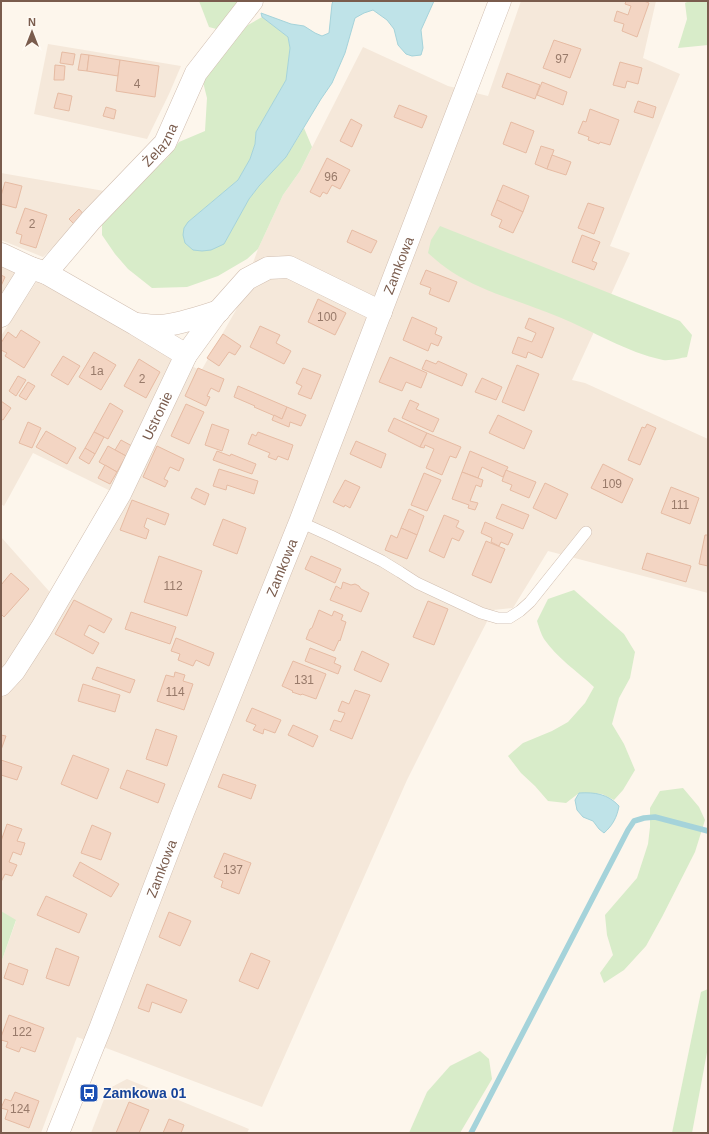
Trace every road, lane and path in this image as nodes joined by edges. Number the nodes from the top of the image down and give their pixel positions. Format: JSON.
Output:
{"nodes":[{"id":1,"x":252,"y":1,"type":"edge"},
{"id":2,"x":500,"y":1,"type":"edge"},
{"id":3,"x":1,"y":254,"type":"edge"},
{"id":4,"x":38,"y":270,"type":"junction"},
{"id":5,"x":219,"y":311,"type":"junction"},
{"id":6,"x":381,"y":312,"type":"junction"},
{"id":7,"x":1,"y":316,"type":"edge"},
{"id":8,"x":135,"y":324,"type":"junction"},
{"id":9,"x":186,"y":355,"type":"junction"},
{"id":10,"x":300,"y":522,"type":"junction"},
{"id":11,"x":586,"y":532,"type":"dead end"},
{"id":12,"x":1,"y":685,"type":"edge"},
{"id":13,"x":58,"y":1133,"type":"edge"}],
"edges":[{"from":1,"to":4,"type":"street","name":"Żelazna"},
{"from":2,"to":6,"type":"street","name":"Zamkowa"},
{"from":3,"to":4,"type":"street"},
{"from":4,"to":7,"type":"street","name":"Żelazna"},
{"from":4,"to":8,"type":"street"},
{"from":5,"to":6,"type":"street","name":"Ustronie"},
{"from":5,"to":8,"type":"street"},
{"from":5,"to":9,"type":"street","name":"Ustronie"},
{"from":6,"to":10,"type":"street","name":"Zamkowa"},
{"from":8,"to":9,"type":"street"},
{"from":9,"to":12,"type":"street","name":"Ustronie"},
{"from":10,"to":11,"type":"lane"},
{"from":10,"to":13,"type":"street","name":"Zamkowa"}]}
